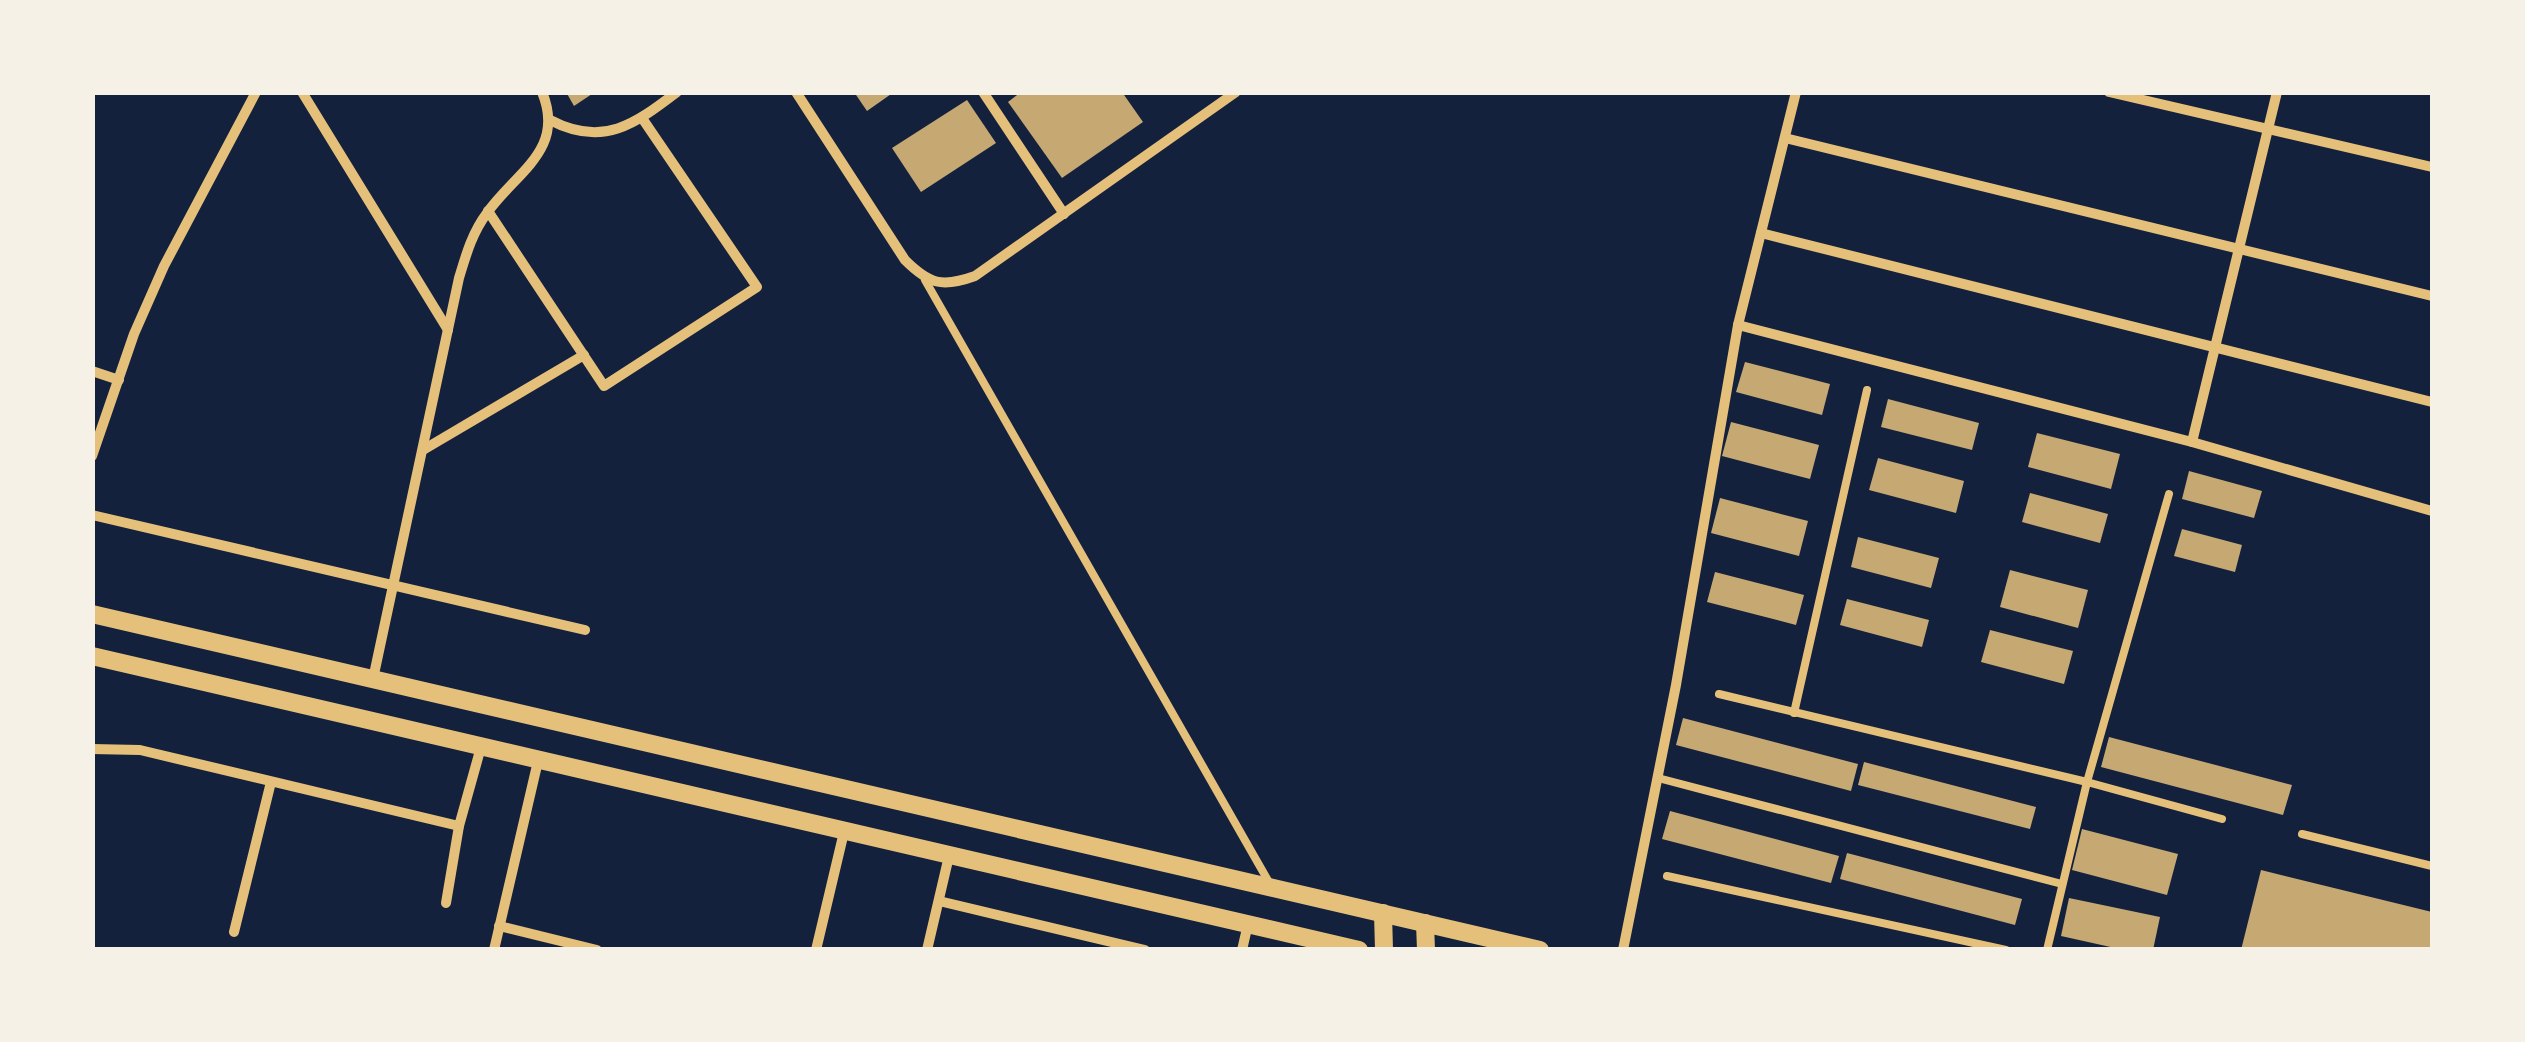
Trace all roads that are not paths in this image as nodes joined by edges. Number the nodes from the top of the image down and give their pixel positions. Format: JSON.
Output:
{"nodes":[{"id":1,"x":256,"y":92,"type":"edge"},
{"id":2,"x":302,"y":92,"type":"edge"},
{"id":3,"x":542,"y":92,"type":"edge"},
{"id":4,"x":677,"y":92,"type":"edge"},
{"id":5,"x":796,"y":92,"type":"edge"},
{"id":6,"x":1236,"y":92,"type":"edge"},
{"id":7,"x":1796,"y":92,"type":"edge"},
{"id":8,"x":2109,"y":92,"type":"edge"},
{"id":9,"x":2277,"y":92,"type":"edge"},
{"id":10,"x":988,"y":94,"type":"edge"},
{"id":11,"x":642,"y":118,"type":"junction"},
{"id":12,"x":550,"y":120,"type":"junction"},
{"id":13,"x":2268,"y":129,"type":"junction"},
{"id":14,"x":1784,"y":138,"type":"junction"},
{"id":15,"x":2432,"y":167,"type":"edge"},
{"id":16,"x":488,"y":211,"type":"junction"},
{"id":17,"x":1064,"y":214,"type":"junction"},
{"id":18,"x":1761,"y":234,"type":"junction"},
{"id":19,"x":2239,"y":248,"type":"junction"},
{"id":20,"x":925,"y":280,"type":"junction"},
{"id":21,"x":2432,"y":296,"type":"edge"},
{"id":22,"x":1738,"y":325,"type":"junction"},
{"id":23,"x":448,"y":330,"type":"junction"},
{"id":24,"x":2216,"y":346,"type":"junction"},
{"id":25,"x":584,"y":356,"type":"junction"},
{"id":26,"x":92,"y":371,"type":"edge"},
{"id":27,"x":119,"y":380,"type":"junction"},
{"id":28,"x":1866,"y":390,"type":"dead end"},
{"id":29,"x":2432,"y":402,"type":"edge"},
{"id":30,"x":2192,"y":442,"type":"junction"},
{"id":31,"x":422,"y":450,"type":"junction"},
{"id":32,"x":92,"y":456,"type":"edge"},
{"id":33,"x":2169,"y":494,"type":"dead end"},
{"id":34,"x":2432,"y":511,"type":"edge"},
{"id":35,"x":92,"y":515,"type":"edge"},
{"id":36,"x":394,"y":586,"type":"junction"},
{"id":37,"x":92,"y":614,"type":"edge"},
{"id":38,"x":585,"y":630,"type":"dead end"},
{"id":39,"x":92,"y":656,"type":"edge"},
{"id":40,"x":373,"y":679,"type":"junction"},
{"id":41,"x":1719,"y":694,"type":"dead end"},
{"id":42,"x":1794,"y":713,"type":"junction"},
{"id":43,"x":481,"y":747,"type":"junction"},
{"id":44,"x":92,"y":749,"type":"edge"},
{"id":45,"x":538,"y":761,"type":"junction"},
{"id":46,"x":1658,"y":778,"type":"junction"},
{"id":47,"x":271,"y":782,"type":"junction"},
{"id":48,"x":2088,"y":782,"type":"junction"},
{"id":49,"x":2222,"y":819,"type":"dead end"},
{"id":50,"x":459,"y":826,"type":"junction"},
{"id":51,"x":844,"y":832,"type":"junction"},
{"id":52,"x":2302,"y":834,"type":"dead end"},
{"id":53,"x":949,"y":856,"type":"junction"},
{"id":54,"x":2432,"y":866,"type":"edge"},
{"id":55,"x":1666,"y":876,"type":"dead end"},
{"id":56,"x":2062,"y":884,"type":"junction"},
{"id":57,"x":1272,"y":888,"type":"junction"},
{"id":58,"x":939,"y":900,"type":"junction"},
{"id":59,"x":446,"y":902,"type":"dead end"},
{"id":60,"x":1383,"y":913,"type":"junction"},
{"id":61,"x":1425,"y":923,"type":"junction"},
{"id":62,"x":1248,"y":924,"type":"junction"},
{"id":63,"x":499,"y":926,"type":"junction"},
{"id":64,"x":234,"y":932,"type":"dead end"},
{"id":65,"x":494,"y":950,"type":"edge"},
{"id":66,"x":596,"y":950,"type":"edge"},
{"id":67,"x":816,"y":950,"type":"edge"},
{"id":68,"x":927,"y":950,"type":"edge"},
{"id":69,"x":1146,"y":950,"type":"edge"},
{"id":70,"x":1242,"y":950,"type":"edge"},
{"id":71,"x":1359,"y":950,"type":"edge"},
{"id":72,"x":1384,"y":950,"type":"edge"},
{"id":73,"x":1426,"y":950,"type":"edge"},
{"id":74,"x":1540,"y":950,"type":"edge"},
{"id":75,"x":1624,"y":950,"type":"edge"},
{"id":76,"x":2006,"y":950,"type":"edge"},
{"id":77,"x":2047,"y":950,"type":"edge"}],
"edges":[{"from":1,"to":27,"type":"street"},
{"from":2,"to":23,"type":"street"},
{"from":3,"to":12,"type":"street"},
{"from":4,"to":11,"type":"street"},
{"from":5,"to":20,"type":"street"},
{"from":6,"to":17,"type":"street"},
{"from":7,"to":14,"type":"street"},
{"from":8,"to":13,"type":"street"},
{"from":9,"to":13,"type":"street"},
{"from":10,"to":17,"type":"street"},
{"from":11,"to":12,"type":"street"},
{"from":11,"to":25,"type":"street"},
{"from":12,"to":16,"type":"street"},
{"from":13,"to":15,"type":"street"},
{"from":13,"to":19,"type":"street"},
{"from":14,"to":18,"type":"street"},
{"from":14,"to":19,"type":"street"},
{"from":16,"to":23,"type":"street"},
{"from":16,"to":25,"type":"street"},
{"from":17,"to":20,"type":"street"},
{"from":18,"to":22,"type":"street"},
{"from":18,"to":24,"type":"street"},
{"from":19,"to":21,"type":"street"},
{"from":19,"to":24,"type":"street"},
{"from":20,"to":57,"type":"lane"},
{"from":22,"to":30,"type":"street"},
{"from":22,"to":46,"type":"street"},
{"from":23,"to":31,"type":"street"},
{"from":24,"to":29,"type":"street"},
{"from":24,"to":30,"type":"street"},
{"from":25,"to":31,"type":"street"},
{"from":26,"to":27,"type":"street"},
{"from":27,"to":32,"type":"street"},
{"from":28,"to":42,"type":"lane"},
{"from":30,"to":34,"type":"street"},
{"from":31,"to":36,"type":"street"},
{"from":33,"to":48,"type":"lane"},
{"from":35,"to":36,"type":"street"},
{"from":36,"to":38,"type":"street"},
{"from":36,"to":40,"type":"street"},
{"from":37,"to":40,"type":"street"},
{"from":39,"to":43,"type":"street"},
{"from":40,"to":57,"type":"street"},
{"from":41,"to":42,"type":"lane"},
{"from":42,"to":48,"type":"lane"},
{"from":43,"to":45,"type":"street"},
{"from":43,"to":50,"type":"street"},
{"from":44,"to":47,"type":"street"},
{"from":45,"to":51,"type":"street"},
{"from":45,"to":63,"type":"street"},
{"from":46,"to":56,"type":"lane"},
{"from":46,"to":75,"type":"street"},
{"from":47,"to":50,"type":"street"},
{"from":47,"to":64,"type":"street"},
{"from":48,"to":49,"type":"lane"},
{"from":48,"to":56,"type":"lane"},
{"from":50,"to":59,"type":"street"},
{"from":51,"to":53,"type":"street"},
{"from":51,"to":67,"type":"street"},
{"from":52,"to":54,"type":"lane"},
{"from":53,"to":58,"type":"street"},
{"from":53,"to":62,"type":"street"},
{"from":55,"to":76,"type":"lane"},
{"from":56,"to":77,"type":"lane"},
{"from":57,"to":60,"type":"street"},
{"from":58,"to":68,"type":"street"},
{"from":58,"to":69,"type":"street"},
{"from":60,"to":61,"type":"street"},
{"from":60,"to":72,"type":"street"},
{"from":61,"to":73,"type":"street"},
{"from":61,"to":74,"type":"street"},
{"from":62,"to":70,"type":"street"},
{"from":62,"to":71,"type":"street"},
{"from":63,"to":65,"type":"street"},
{"from":63,"to":66,"type":"street"}]}
